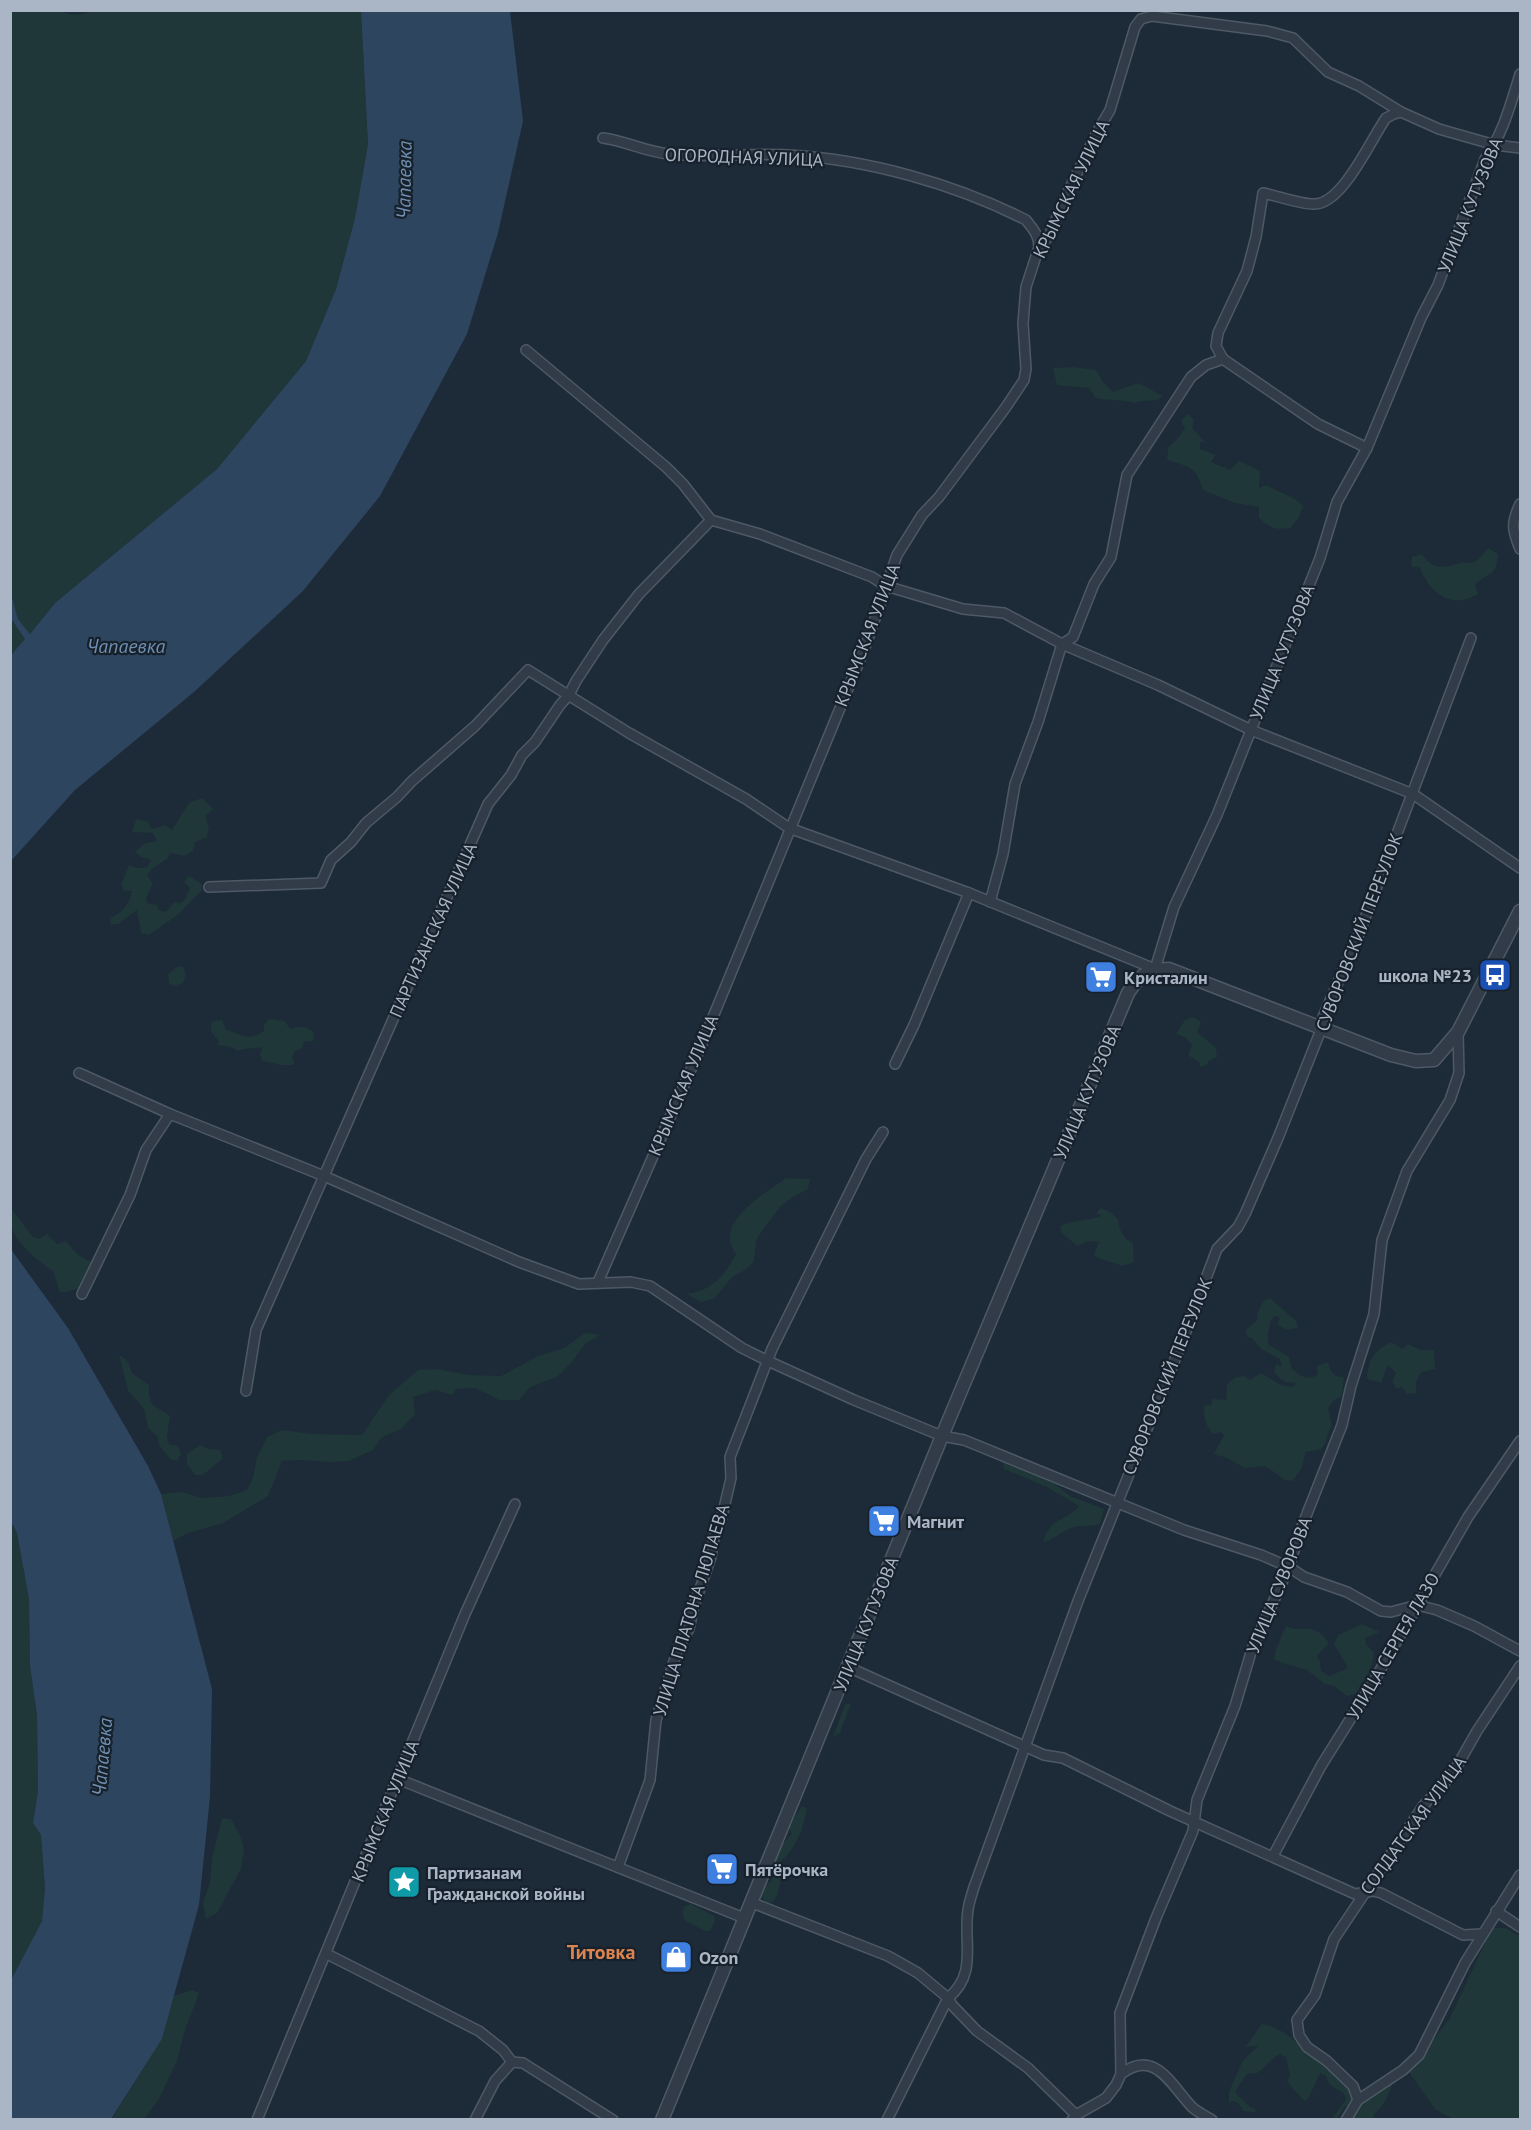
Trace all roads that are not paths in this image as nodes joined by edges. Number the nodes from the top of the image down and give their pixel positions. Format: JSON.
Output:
{"nodes":[{"id":1,"x":1521,"y":75,"type":"edge"},
{"id":2,"x":1401,"y":112,"type":"junction"},
{"id":3,"x":603,"y":138,"type":"dead end"},
{"id":4,"x":1495,"y":146,"type":"junction"},
{"id":5,"x":1521,"y":148,"type":"edge"},
{"id":6,"x":1039,"y":247,"type":"junction"},
{"id":7,"x":526,"y":350,"type":"dead end"},
{"id":8,"x":1223,"y":359,"type":"junction"},
{"id":9,"x":1367,"y":448,"type":"junction"},
{"id":10,"x":1521,"y":504,"type":"edge"},
{"id":11,"x":711,"y":520,"type":"junction"},
{"id":12,"x":1521,"y":549,"type":"edge"},
{"id":13,"x":886,"y":586,"type":"junction"},
{"id":14,"x":1471,"y":638,"type":"dead end"},
{"id":15,"x":1062,"y":644,"type":"junction"},
{"id":16,"x":569,"y":695,"type":"junction"},
{"id":17,"x":1251,"y":730,"type":"junction"},
{"id":18,"x":1413,"y":794,"type":"junction"},
{"id":19,"x":789,"y":828,"type":"junction"},
{"id":20,"x":1521,"y":868,"type":"edge"},
{"id":21,"x":209,"y":887,"type":"dead end"},
{"id":22,"x":969,"y":893,"type":"junction"},
{"id":23,"x":990,"y":902,"type":"junction"},
{"id":24,"x":1521,"y":911,"type":"edge"},
{"id":25,"x":1155,"y":969,"type":"junction"},
{"id":26,"x":1322,"y":1027,"type":"junction"},
{"id":27,"x":1458,"y":1032,"type":"junction"},
{"id":28,"x":895,"y":1064,"type":"dead end"},
{"id":29,"x":79,"y":1073,"type":"dead end"},
{"id":30,"x":170,"y":1114,"type":"junction"},
{"id":31,"x":884,"y":1132,"type":"dead end"},
{"id":32,"x":324,"y":1176,"type":"junction"},
{"id":33,"x":598,"y":1282,"type":"junction"},
{"id":34,"x":82,"y":1294,"type":"dead end"},
{"id":35,"x":768,"y":1361,"type":"junction"},
{"id":36,"x":246,"y":1391,"type":"dead end"},
{"id":37,"x":942,"y":1436,"type":"junction"},
{"id":38,"x":1521,"y":1441,"type":"edge"},
{"id":39,"x":1116,"y":1503,"type":"junction"},
{"id":40,"x":515,"y":1504,"type":"dead end"},
{"id":41,"x":1289,"y":1567,"type":"junction"},
{"id":42,"x":1417,"y":1605,"type":"junction"},
{"id":43,"x":1521,"y":1652,"type":"edge"},
{"id":44,"x":1521,"y":1666,"type":"edge"},
{"id":45,"x":848,"y":1667,"type":"junction"},
{"id":46,"x":1026,"y":1747,"type":"junction"},
{"id":47,"x":398,"y":1779,"type":"junction"},
{"id":48,"x":1196,"y":1822,"type":"junction"},
{"id":49,"x":1273,"y":1856,"type":"junction"},
{"id":50,"x":618,"y":1867,"type":"junction"},
{"id":51,"x":1521,"y":1875,"type":"edge"},
{"id":52,"x":1364,"y":1892,"type":"junction"},
{"id":53,"x":750,"y":1902,"type":"junction"},
{"id":54,"x":1496,"y":1911,"type":"junction"},
{"id":55,"x":744,"y":1918,"type":"junction"},
{"id":56,"x":1521,"y":1926,"type":"edge"},
{"id":57,"x":1482,"y":1934,"type":"junction"},
{"id":58,"x":327,"y":1954,"type":"junction"},
{"id":59,"x":948,"y":1998,"type":"junction"},
{"id":60,"x":512,"y":2062,"type":"junction"},
{"id":61,"x":1121,"y":2074,"type":"junction"},
{"id":62,"x":1358,"y":2100,"type":"junction"},
{"id":63,"x":1074,"y":2117,"type":"edge"},
{"id":64,"x":257,"y":2120,"type":"edge"},
{"id":65,"x":475,"y":2120,"type":"edge"},
{"id":66,"x":613,"y":2120,"type":"edge"},
{"id":67,"x":662,"y":2120,"type":"edge"},
{"id":68,"x":887,"y":2120,"type":"edge"},
{"id":69,"x":1212,"y":2120,"type":"edge"},
{"id":70,"x":1346,"y":2120,"type":"edge"}],
"edges":[{"from":1,"to":4,"type":"street","name":"УЛИЦА КУТУЗОВА"},
{"from":2,"to":4,"type":"street"},
{"from":2,"to":6,"type":"street","name":"КРЫМСКАЯ УЛИЦА"},
{"from":2,"to":8,"type":"street"},
{"from":3,"to":6,"type":"street","name":"ОГОРОДНАЯ УЛИЦА"},
{"from":4,"to":5,"type":"street"},
{"from":4,"to":9,"type":"street","name":"УЛИЦА КУТУЗОВА"},
{"from":6,"to":13,"type":"street","name":"КРЫМСКАЯ УЛИЦА"},
{"from":7,"to":11,"type":"street"},
{"from":8,"to":9,"type":"street"},
{"from":8,"to":15,"type":"street"},
{"from":9,"to":17,"type":"street","name":"УЛИЦА КУТУЗОВА"},
{"from":10,"to":12,"type":"street"},
{"from":11,"to":13,"type":"street"},
{"from":11,"to":16,"type":"street","name":"ПАРТИЗАНСКАЯ УЛИЦА"},
{"from":13,"to":15,"type":"street"},
{"from":13,"to":19,"type":"street","name":"КРЫМСКАЯ УЛИЦА"},
{"from":14,"to":18,"type":"street","name":"СУВОРОВСКИЙ ПЕРЕУЛОК"},
{"from":15,"to":17,"type":"street"},
{"from":15,"to":23,"type":"street"},
{"from":16,"to":19,"type":"street"},
{"from":16,"to":21,"type":"street"},
{"from":16,"to":32,"type":"street","name":"ПАРТИЗАНСКАЯ УЛИЦА"},
{"from":17,"to":18,"type":"street"},
{"from":17,"to":25,"type":"street","name":"УЛИЦА КУТУЗОВА"},
{"from":18,"to":20,"type":"street"},
{"from":18,"to":26,"type":"street","name":"СУВОРОВСКИЙ ПЕРЕУЛОК"},
{"from":19,"to":22,"type":"street"},
{"from":19,"to":33,"type":"street","name":"КРЫМСКАЯ УЛИЦА"},
{"from":22,"to":23,"type":"street"},
{"from":22,"to":28,"type":"street"},
{"from":23,"to":25,"type":"street"},
{"from":24,"to":27,"type":"street","name":"УЛИЦА СУВОРОВА"},
{"from":25,"to":26,"type":"street"},
{"from":25,"to":37,"type":"street","name":"УЛИЦА КУТУЗОВА"},
{"from":26,"to":27,"type":"street","name":"УЛИЦА СУВОРОВА"},
{"from":26,"to":39,"type":"street","name":"СУВОРОВСКИЙ ПЕРЕУЛОК"},
{"from":27,"to":41,"type":"street","name":"УЛИЦА СУВОРОВА"},
{"from":29,"to":30,"type":"street"},
{"from":30,"to":32,"type":"street"},
{"from":30,"to":34,"type":"street"},
{"from":31,"to":35,"type":"street","name":"УЛИЦА ПЛАТОНА ЛЮПАЕВА"},
{"from":32,"to":33,"type":"street"},
{"from":32,"to":36,"type":"street","name":"ПАРТИЗАНСКАЯ УЛИЦА"},
{"from":33,"to":35,"type":"street"},
{"from":35,"to":37,"type":"street"},
{"from":35,"to":50,"type":"street","name":"УЛИЦА ПЛАТОНА ЛЮПАЕВА"},
{"from":37,"to":39,"type":"street"},
{"from":37,"to":45,"type":"street","name":"УЛИЦА КУТУЗОВА"},
{"from":38,"to":42,"type":"street","name":"УЛИЦА СЕРГЕЯ ЛАЗО"},
{"from":39,"to":41,"type":"street"},
{"from":39,"to":46,"type":"street","name":"СУВОРОВСКИЙ ПЕРЕУЛОК"},
{"from":40,"to":47,"type":"street","name":"КРЫМСКАЯ УЛИЦА"},
{"from":41,"to":42,"type":"street"},
{"from":41,"to":48,"type":"street","name":"УЛИЦА СУВОРОВА"},
{"from":42,"to":43,"type":"street"},
{"from":42,"to":49,"type":"street","name":"УЛИЦА СЕРГЕЯ ЛАЗО"},
{"from":44,"to":52,"type":"street","name":"СОЛДАТСКАЯ УЛИЦА"},
{"from":45,"to":46,"type":"street"},
{"from":45,"to":53,"type":"street","name":"УЛИЦА КУТУЗОВА"},
{"from":46,"to":48,"type":"street"},
{"from":46,"to":59,"type":"street","name":"СУВОРОВСКИЙ ПЕРЕУЛОК"},
{"from":47,"to":50,"type":"street"},
{"from":47,"to":58,"type":"street","name":"КРЫМСКАЯ УЛИЦА"},
{"from":48,"to":49,"type":"street"},
{"from":48,"to":61,"type":"street","name":"УЛИЦА СУВОРОВА"},
{"from":49,"to":52,"type":"street"},
{"from":50,"to":55,"type":"street"},
{"from":51,"to":54,"type":"street"},
{"from":52,"to":57,"type":"street"},
{"from":52,"to":62,"type":"street","name":"СОЛДАТСКАЯ УЛИЦА"},
{"from":53,"to":55,"type":"street","name":"УЛИЦА КУТУЗОВА"},
{"from":53,"to":59,"type":"street"},
{"from":54,"to":56,"type":"street"},
{"from":54,"to":57,"type":"street"},
{"from":55,"to":67,"type":"street","name":"УЛИЦА КУТУЗОВА"},
{"from":57,"to":62,"type":"street"},
{"from":58,"to":60,"type":"street"},
{"from":58,"to":64,"type":"street","name":"КРЫМСКАЯ УЛИЦА"},
{"from":59,"to":63,"type":"street"},
{"from":59,"to":68,"type":"street","name":"СУВОРОВСКИЙ ПЕРЕУЛОК"},
{"from":60,"to":65,"type":"street"},
{"from":60,"to":66,"type":"street"},
{"from":61,"to":63,"type":"street"},
{"from":61,"to":69,"type":"street"},
{"from":62,"to":70,"type":"street"}]}
